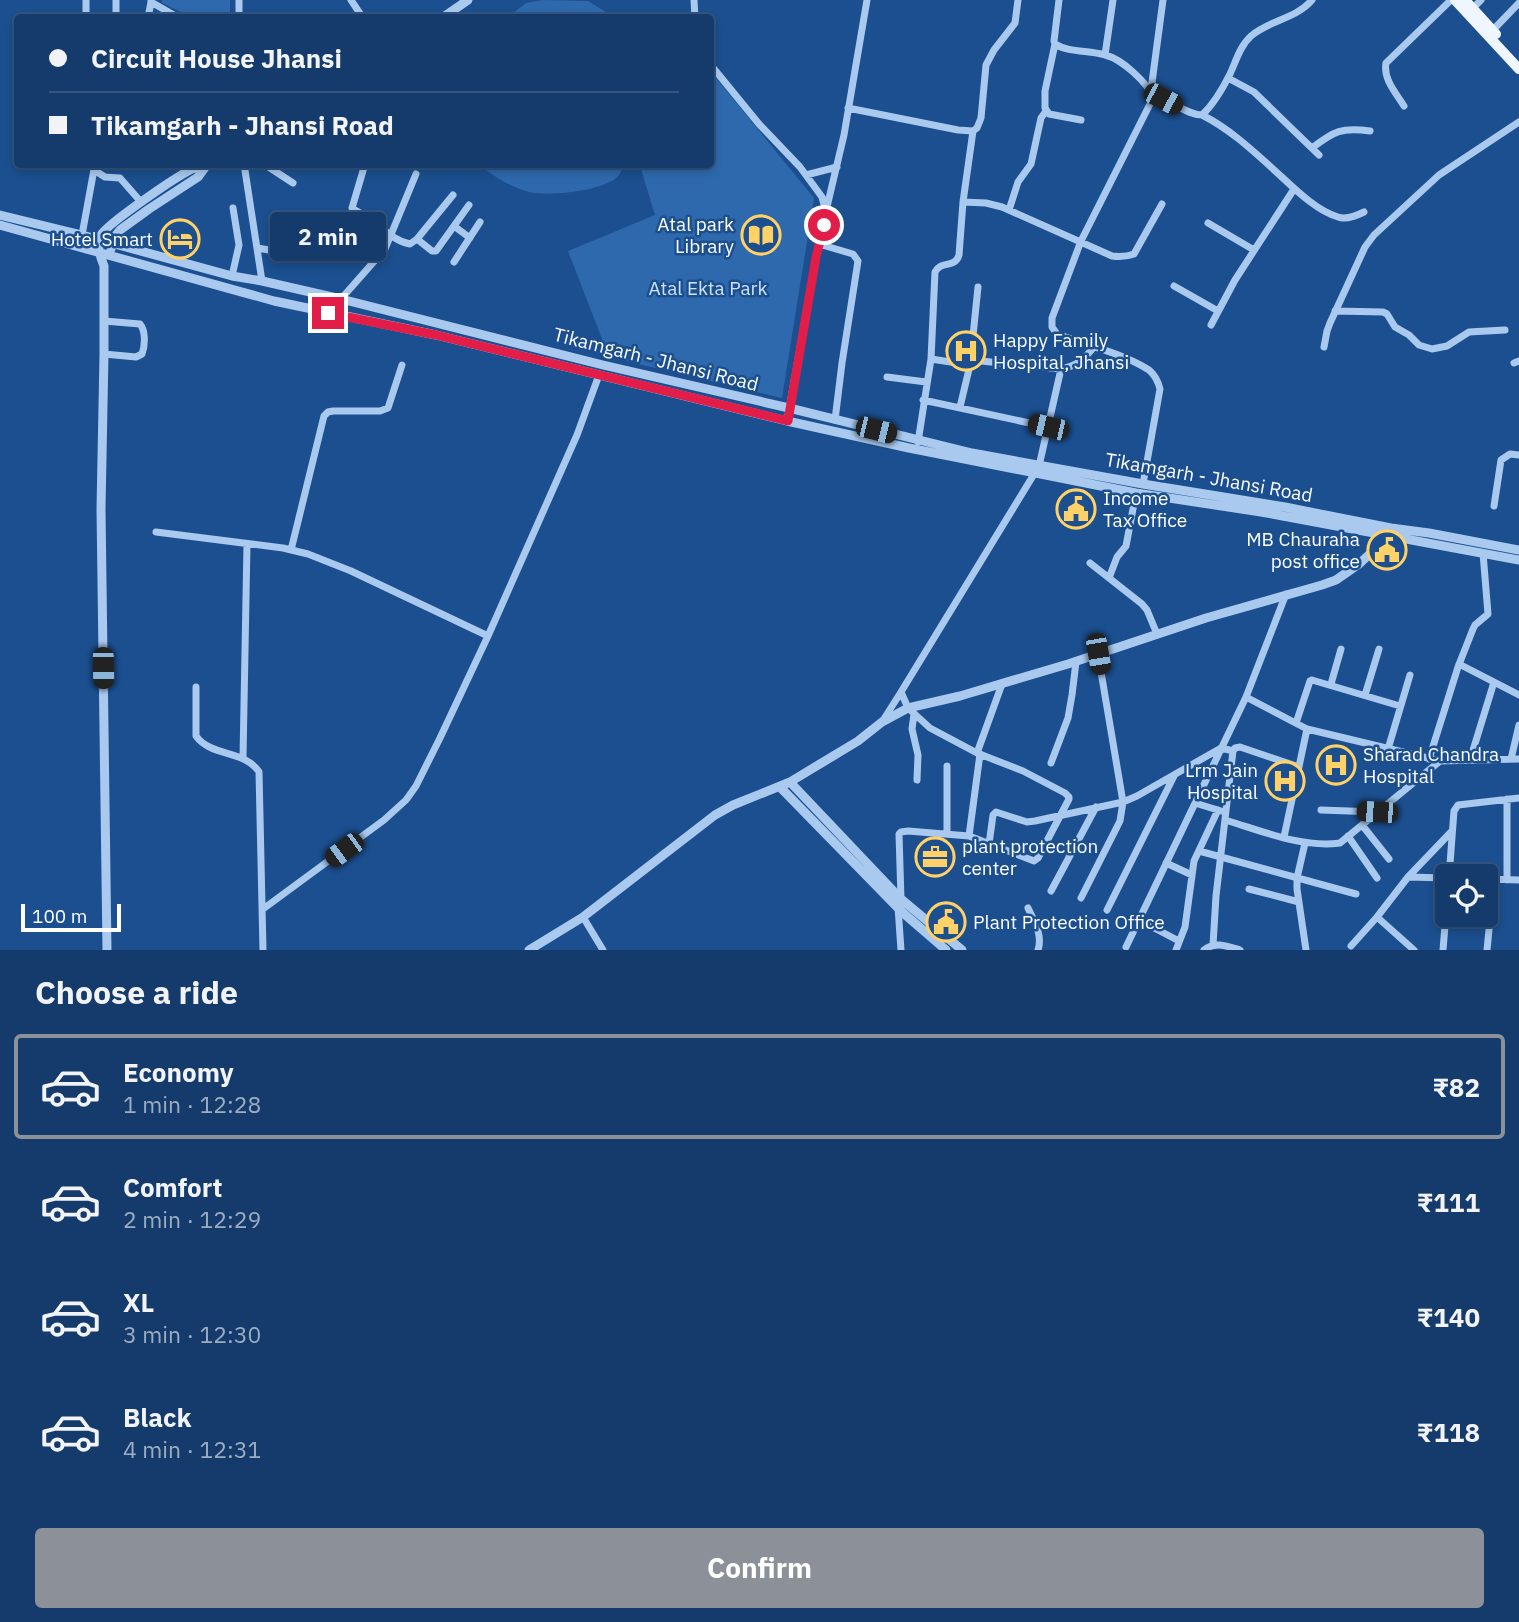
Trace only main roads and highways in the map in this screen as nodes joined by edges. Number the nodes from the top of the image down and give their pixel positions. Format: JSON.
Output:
{"nodes":[{"id":1,"x":1453,"y":0,"type":"edge"},
{"id":2,"x":1473,"y":3,"type":"edge"},
{"id":3,"x":1519,"y":59,"type":"edge"},
{"id":4,"x":1519,"y":69,"type":"edge"}],
"edges":[{"from":1,"to":4,"type":"main road"},
{"from":2,"to":3,"type":"main road"}]}
